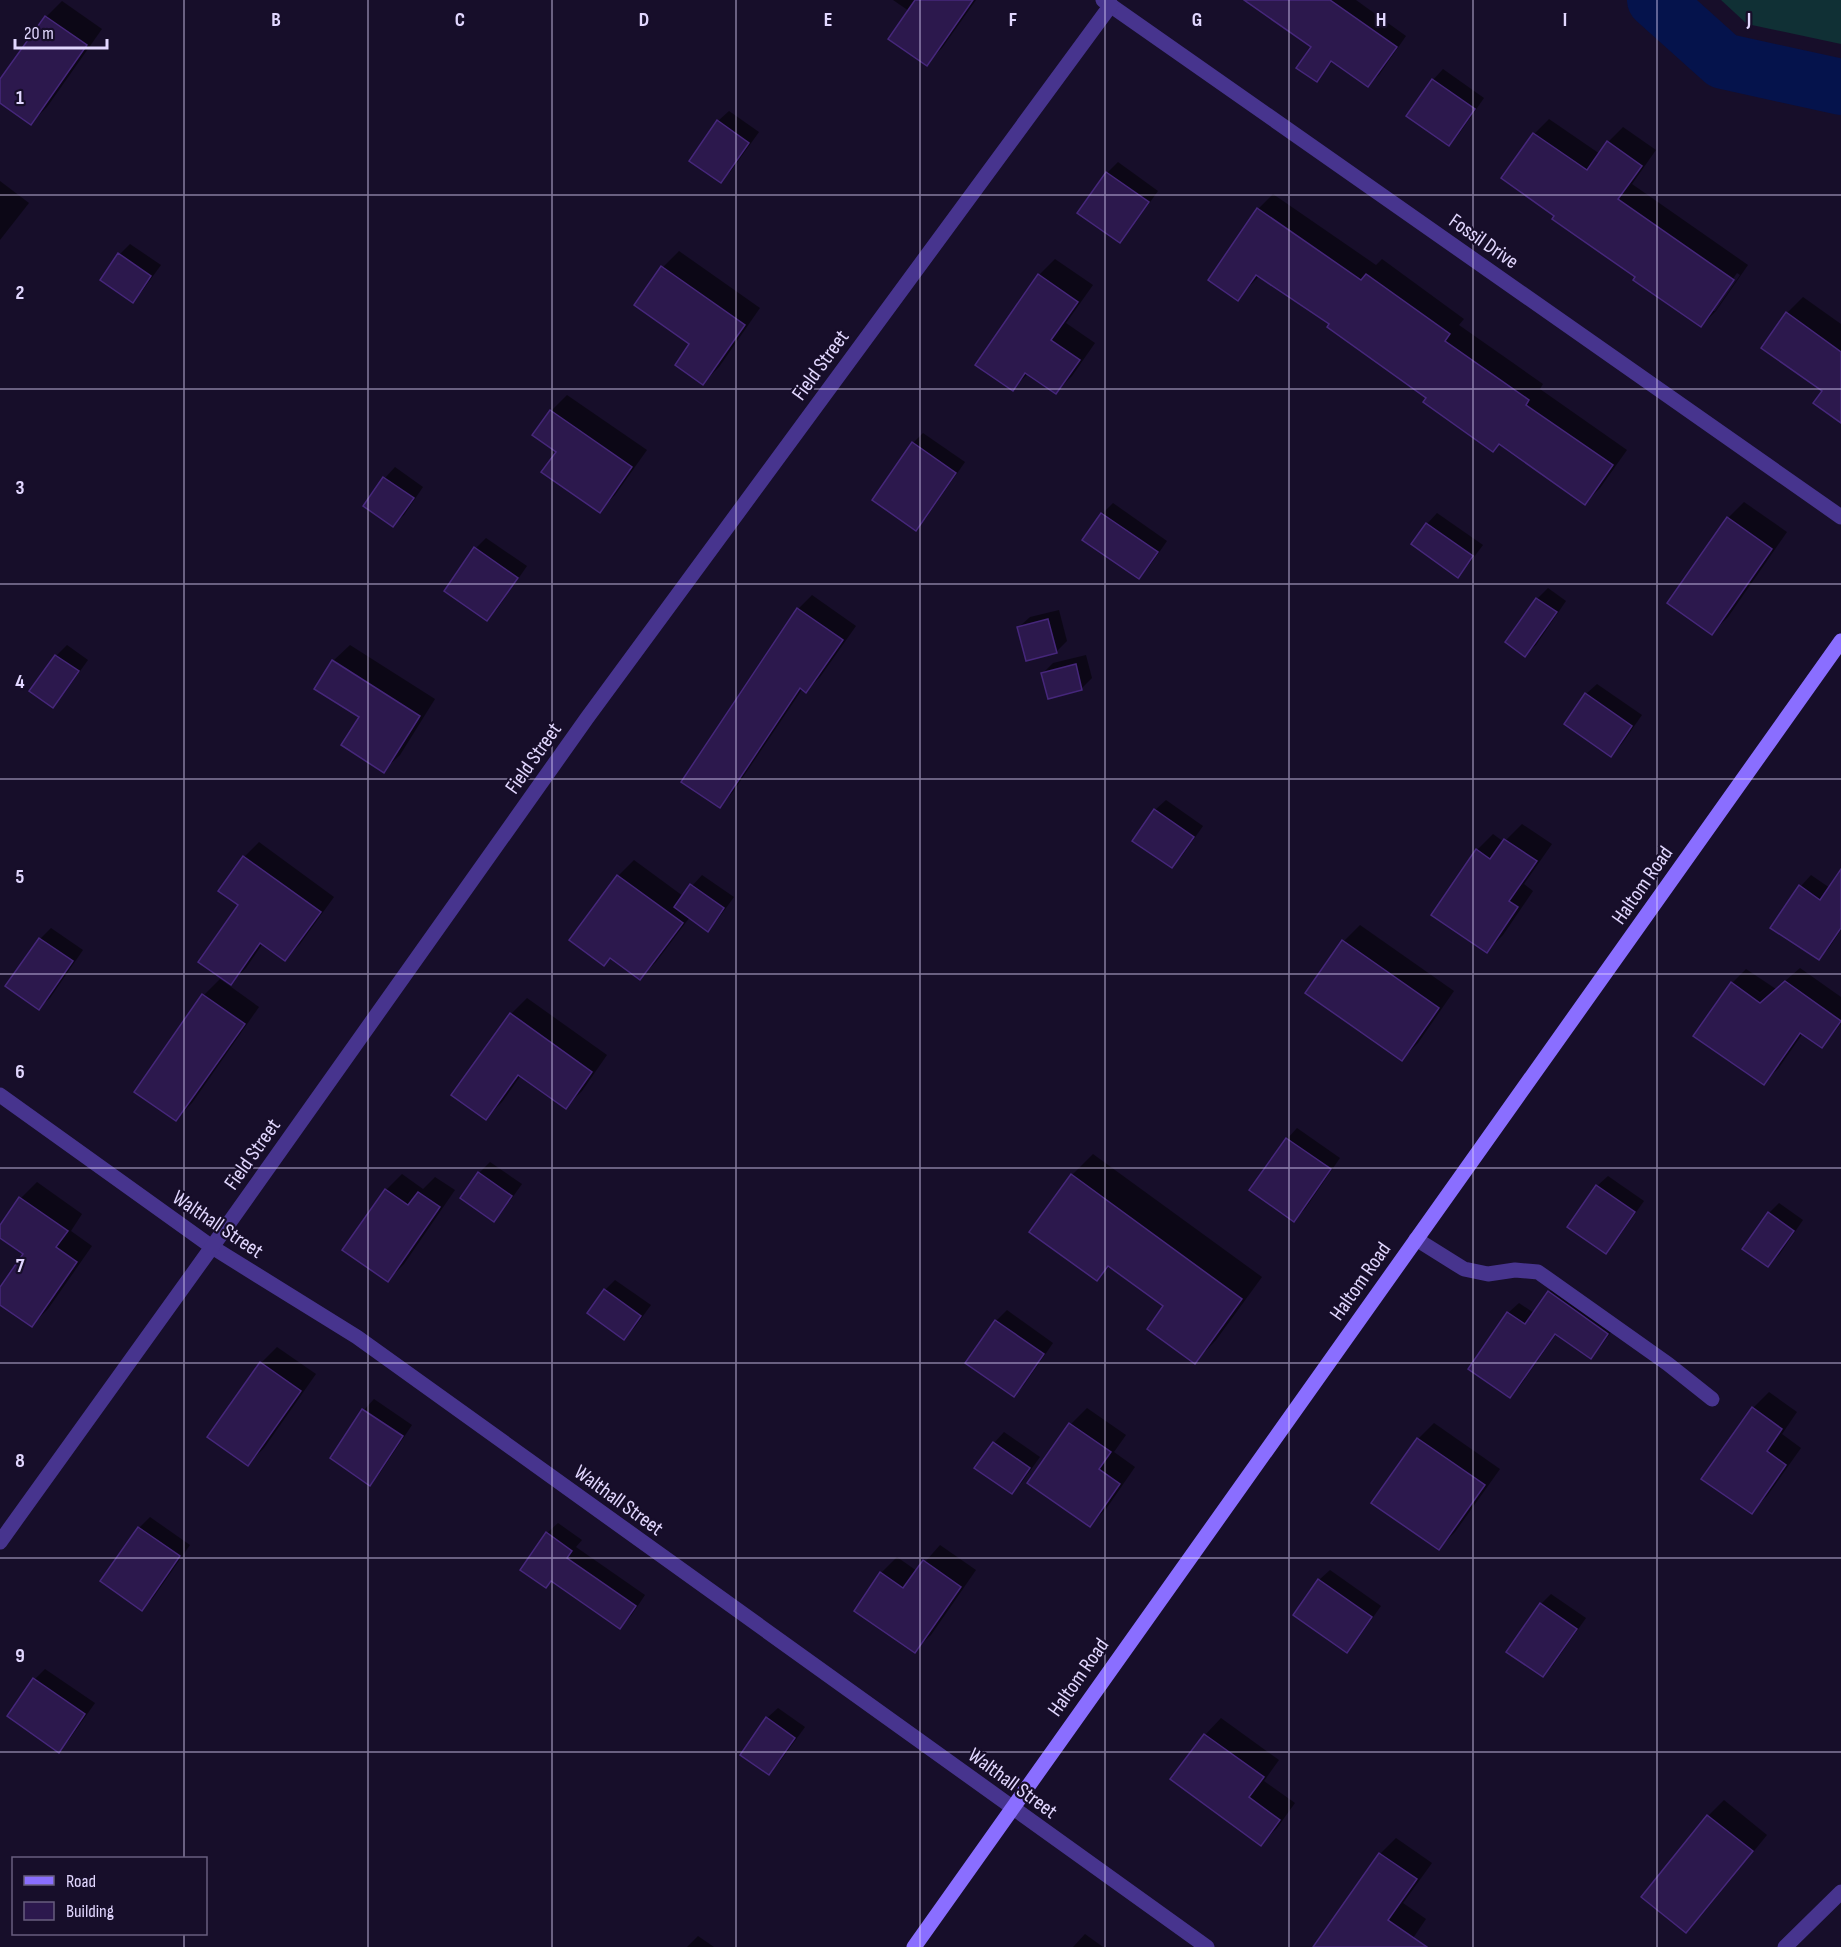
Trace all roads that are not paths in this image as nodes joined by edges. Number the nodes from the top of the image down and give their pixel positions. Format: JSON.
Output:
{"nodes":[{"id":1,"x":1107,"y":3,"type":"edge"},
{"id":2,"x":1841,"y":517,"type":"edge"},
{"id":3,"x":1841,"y":641,"type":"edge"},
{"id":4,"x":0,"y":1095,"type":"edge"},
{"id":5,"x":1416,"y":1239,"type":"junction"},
{"id":6,"x":212,"y":1248,"type":"junction"},
{"id":7,"x":1712,"y":1399,"type":"dead end"},
{"id":8,"x":0,"y":1542,"type":"edge"},
{"id":9,"x":1011,"y":1808,"type":"junction"},
{"id":10,"x":1841,"y":1892,"type":"edge"},
{"id":11,"x":914,"y":1947,"type":"edge"},
{"id":12,"x":1207,"y":1947,"type":"edge"},
{"id":13,"x":1785,"y":1947,"type":"edge"}],
"edges":[{"from":1,"to":2,"type":"street","name":"Fossil Drive"},
{"from":1,"to":6,"type":"street","name":"Field Street"},
{"from":3,"to":5,"type":"main road","name":"Haltom Road"},
{"from":4,"to":6,"type":"street","name":"Walthall Street"},
{"from":5,"to":7,"type":"street"},
{"from":5,"to":9,"type":"main road","name":"Haltom Road"},
{"from":6,"to":8,"type":"street","name":"Field Street"},
{"from":6,"to":9,"type":"street","name":"Walthall Street"},
{"from":9,"to":11,"type":"main road","name":"Haltom Road"},
{"from":9,"to":12,"type":"street","name":"Walthall Street"},
{"from":10,"to":13,"type":"street"}]}
